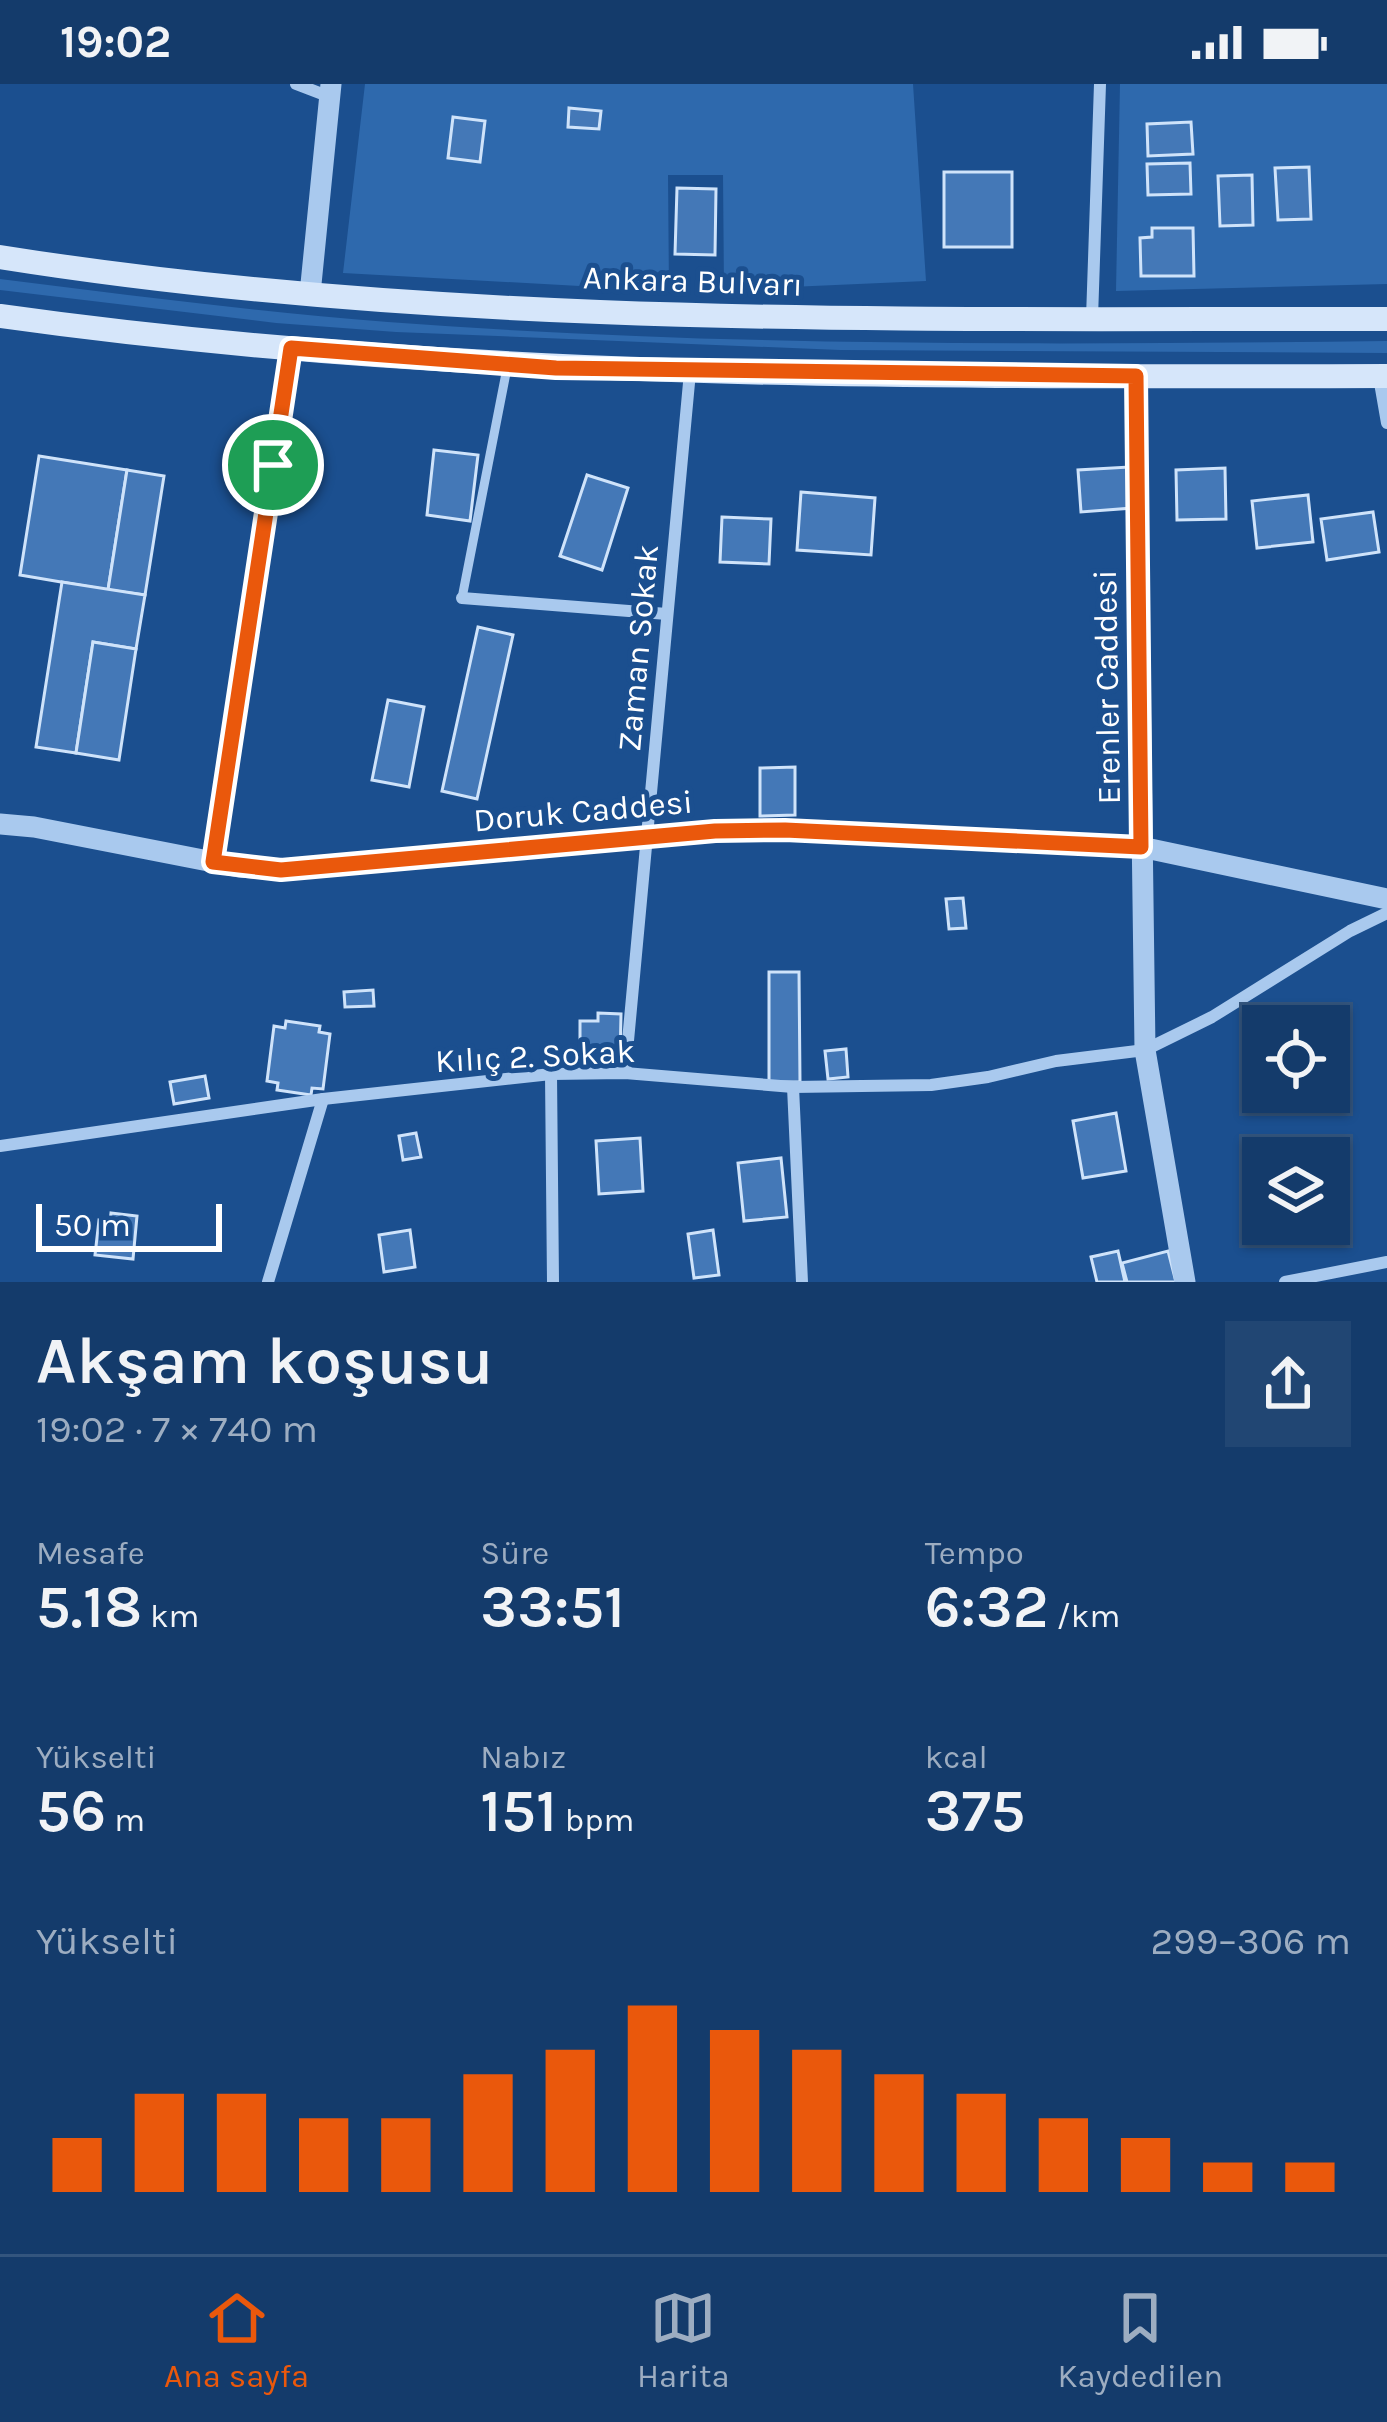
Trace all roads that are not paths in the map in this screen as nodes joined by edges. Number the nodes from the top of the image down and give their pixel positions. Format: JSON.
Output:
{"nodes":[{"id":1,"x":296,"y":84,"type":"edge"},
{"id":2,"x":1100,"y":84,"type":"edge"},
{"id":3,"x":330,"y":91,"type":"edge"},
{"id":4,"x":0,"y":257,"type":"edge"},
{"id":5,"x":310,"y":294,"type":"junction"},
{"id":6,"x":0,"y":316,"type":"edge"},
{"id":7,"x":1092,"y":318,"type":"junction"},
{"id":8,"x":1387,"y":319,"type":"edge"},
{"id":9,"x":291,"y":348,"type":"junction"},
{"id":10,"x":507,"y":365,"type":"junction"},
{"id":11,"x":690,"y":372,"type":"junction"},
{"id":12,"x":1136,"y":376,"type":"junction"},
{"id":13,"x":1383,"y":376,"type":"edge"},
{"id":14,"x":1387,"y":423,"type":"edge"},
{"id":15,"x":461,"y":598,"type":"joint"},
{"id":16,"x":668,"y":614,"type":"junction"},
{"id":17,"x":0,"y":824,"type":"edge"},
{"id":18,"x":646,"y":838,"type":"junction"},
{"id":19,"x":1141,"y":847,"type":"junction"},
{"id":20,"x":213,"y":862,"type":"junction"},
{"id":21,"x":1387,"y":899,"type":"edge"},
{"id":22,"x":1387,"y":913,"type":"edge"},
{"id":23,"x":1145,"y":1050,"type":"junction"},
{"id":24,"x":625,"y":1073,"type":"junction"},
{"id":25,"x":551,"y":1074,"type":"junction"},
{"id":26,"x":794,"y":1087,"type":"junction"},
{"id":27,"x":323,"y":1099,"type":"junction"},
{"id":28,"x":0,"y":1146,"type":"edge"},
{"id":29,"x":1387,"y":1262,"type":"edge"},
{"id":30,"x":1345,"y":1276,"type":"edge"},
{"id":31,"x":268,"y":1282,"type":"edge"},
{"id":32,"x":554,"y":1282,"type":"edge"},
{"id":33,"x":802,"y":1282,"type":"edge"},
{"id":34,"x":1185,"y":1282,"type":"edge"},
{"id":35,"x":1285,"y":1282,"type":"edge"}],
"edges":[{"from":1,"to":3,"type":"street"},
{"from":2,"to":7,"type":"street"},
{"from":3,"to":5,"type":"street"},
{"from":4,"to":5,"type":"main road","name":"Ankara Bulvarı"},
{"from":5,"to":7,"type":"main road","name":"Ankara Bulvarı"},
{"from":6,"to":9,"type":"main road"},
{"from":7,"to":8,"type":"main road","name":"Ankara Bulvarı"},
{"from":9,"to":10,"type":"main road"},
{"from":9,"to":20,"type":"street"},
{"from":10,"to":11,"type":"main road"},
{"from":10,"to":15,"type":"lane"},
{"from":11,"to":12,"type":"main road"},
{"from":11,"to":16,"type":"street","name":"Zaman Sokak"},
{"from":12,"to":13,"type":"main road"},
{"from":12,"to":19,"type":"street","name":"Erenler Caddesi"},
{"from":13,"to":14,"type":"street"},
{"from":15,"to":16,"type":"street"},
{"from":16,"to":18,"type":"street","name":"Zaman Sokak"},
{"from":17,"to":20,"type":"street","name":"Doruk Caddesi"},
{"from":18,"to":19,"type":"street","name":"Doruk Caddesi"},
{"from":18,"to":20,"type":"street","name":"Doruk Caddesi"},
{"from":18,"to":24,"type":"street","name":"Zaman Sokak"},
{"from":19,"to":21,"type":"street","name":"Doruk Caddesi"},
{"from":19,"to":23,"type":"street","name":"Erenler Caddesi"},
{"from":22,"to":23,"type":"street","name":"Kılıç 2. Sokak"},
{"from":23,"to":26,"type":"street","name":"Kılıç 2. Sokak"},
{"from":23,"to":34,"type":"street","name":"Erenler Caddesi"},
{"from":24,"to":25,"type":"street","name":"Kılıç 2. Sokak"},
{"from":24,"to":26,"type":"street","name":"Kılıç 2. Sokak"},
{"from":25,"to":27,"type":"street","name":"Kılıç 2. Sokak"},
{"from":25,"to":32,"type":"street"},
{"from":26,"to":33,"type":"street"},
{"from":27,"to":28,"type":"street","name":"Kılıç 2. Sokak"},
{"from":27,"to":31,"type":"street"},
{"from":29,"to":30,"type":"street"},
{"from":30,"to":35,"type":"street"}]}
